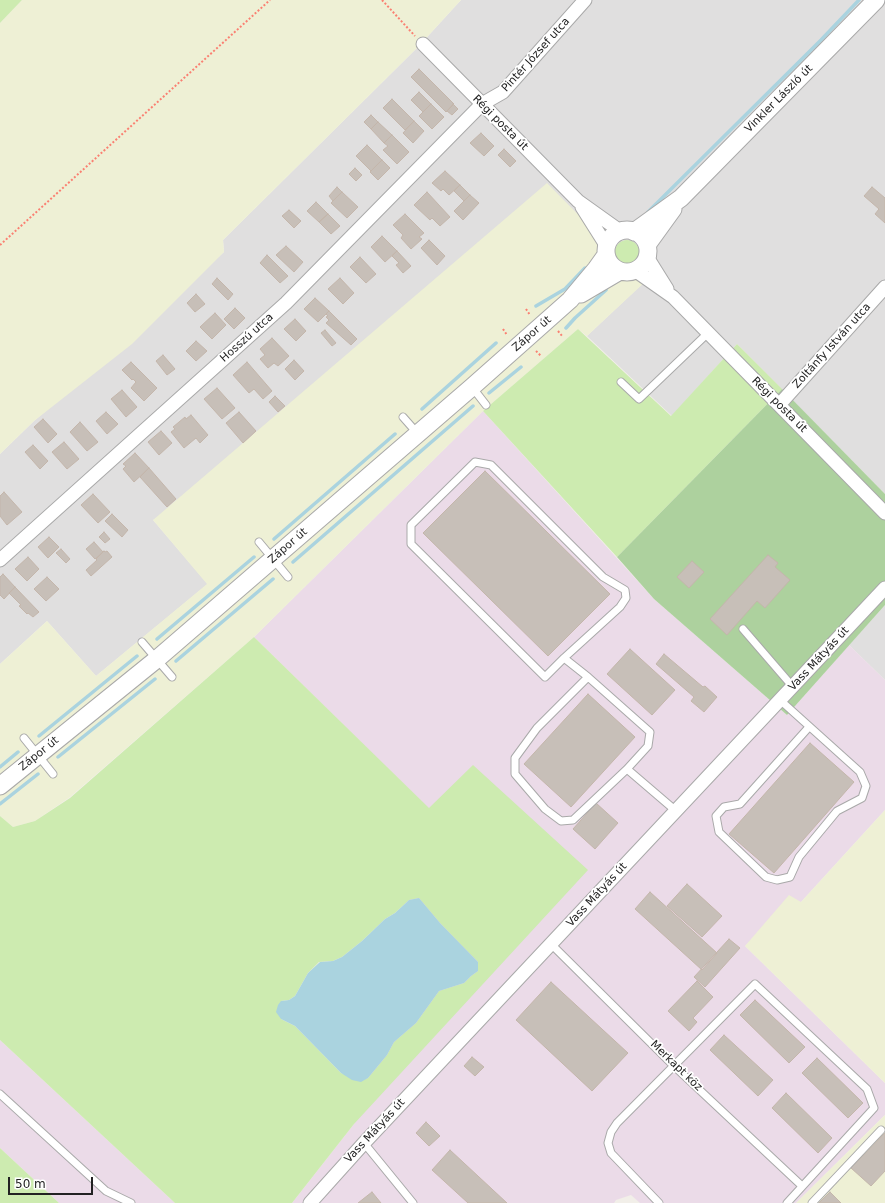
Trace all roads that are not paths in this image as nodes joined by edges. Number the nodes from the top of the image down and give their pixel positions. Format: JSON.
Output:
{"nodes":[{"id":1,"x":585,"y":0,"type":"edge"},
{"id":2,"x":876,"y":0,"type":"edge"},
{"id":3,"x":423,"y":44,"type":"road end"},
{"id":4,"x":482,"y":104,"type":"junction"},
{"id":5,"x":681,"y":198,"type":"junction"},
{"id":6,"x":578,"y":201,"type":"junction"},
{"id":7,"x":627,"y":231,"type":"junction"},
{"id":8,"x":606,"y":250,"type":"junction"},
{"id":9,"x":647,"y":251,"type":"junction"},
{"id":10,"x":628,"y":271,"type":"junction"},
{"id":11,"x":885,"y":287,"type":"edge"},
{"id":12,"x":672,"y":297,"type":"junction"},
{"id":13,"x":570,"y":300,"type":"junction"},
{"id":14,"x":708,"y":333,"type":"junction"},
{"id":15,"x":621,"y":382,"type":"dead end"},
{"id":16,"x":472,"y":387,"type":"junction"},
{"id":17,"x":486,"y":405,"type":"dead end"},
{"id":18,"x":779,"y":405,"type":"junction"},
{"id":19,"x":403,"y":416,"type":"dead end"},
{"id":20,"x":418,"y":434,"type":"junction"},
{"id":21,"x":885,"y":513,"type":"edge"},
{"id":22,"x":259,"y":542,"type":"dead end"},
{"id":23,"x":273,"y":559,"type":"junction"},
{"id":24,"x":0,"y":560,"type":"edge"},
{"id":25,"x":288,"y":577,"type":"dead end"},
{"id":26,"x":885,"y":588,"type":"edge"},
{"id":27,"x":742,"y":629,"type":"dead end"},
{"id":28,"x":142,"y":642,"type":"dead end"},
{"id":29,"x":564,"y":658,"type":"junction"},
{"id":30,"x":157,"y":659,"type":"junction"},
{"id":31,"x":172,"y":677,"type":"dead end"},
{"id":32,"x":588,"y":677,"type":"junction"},
{"id":33,"x":793,"y":687,"type":"junction"},
{"id":34,"x":780,"y":700,"type":"junction"},
{"id":35,"x":809,"y":726,"type":"junction"},
{"id":36,"x":24,"y":738,"type":"dead end"},
{"id":37,"x":37,"y":755,"type":"junction"},
{"id":38,"x":627,"y":769,"type":"junction"},
{"id":39,"x":52,"y":774,"type":"dead end"},
{"id":40,"x":0,"y":786,"type":"edge"},
{"id":41,"x":676,"y":811,"type":"junction"},
{"id":42,"x":551,"y":944,"type":"junction"},
{"id":43,"x":674,"y":1066,"type":"junction"},
{"id":44,"x":0,"y":1094,"type":"edge"},
{"id":45,"x":881,"y":1130,"type":"dead end"},
{"id":46,"x":364,"y":1142,"type":"junction"},
{"id":47,"x":802,"y":1186,"type":"junction"},
{"id":48,"x":131,"y":1203,"type":"edge"},
{"id":49,"x":310,"y":1203,"type":"edge"},
{"id":50,"x":413,"y":1203,"type":"edge"},
{"id":51,"x":659,"y":1203,"type":"edge"},
{"id":52,"x":787,"y":1203,"type":"edge"},
{"id":53,"x":812,"y":1203,"type":"edge"}],
"edges":[{"from":1,"to":4,"type":"street","name":"Pintér József utca"},
{"from":2,"to":5,"type":"street","name":"Vinkler László út"},
{"from":3,"to":4,"type":"street","name":"Régi posta út"},
{"from":4,"to":6,"type":"street","name":"Régi posta út"},
{"from":4,"to":24,"type":"street","name":"Hosszú utca"},
{"from":5,"to":7,"type":"street","name":"Vinkler László út"},
{"from":5,"to":9,"type":"street","name":"Vinkler László út"},
{"from":6,"to":7,"type":"street","name":"Régi posta út"},
{"from":6,"to":8,"type":"street","name":"Régi posta út"},
{"from":7,"to":8,"type":"street"},
{"from":7,"to":9,"type":"street"},
{"from":8,"to":10,"type":"street"},
{"from":8,"to":13,"type":"street","name":"Zápor út"},
{"from":9,"to":10,"type":"street"},
{"from":9,"to":12,"type":"street","name":"Régi posta út"},
{"from":10,"to":12,"type":"street","name":"Régi posta út"},
{"from":10,"to":13,"type":"street","name":"Zápor út"},
{"from":11,"to":18,"type":"street","name":"Zoltánfy István utca"},
{"from":12,"to":14,"type":"street","name":"Régi posta út"},
{"from":13,"to":16,"type":"street","name":"Zápor út"},
{"from":14,"to":15,"type":"lane"},
{"from":14,"to":18,"type":"street","name":"Régi posta út"},
{"from":16,"to":17,"type":"lane"},
{"from":16,"to":20,"type":"street","name":"Zápor út"},
{"from":18,"to":21,"type":"street","name":"Régi posta út"},
{"from":19,"to":20,"type":"lane"},
{"from":20,"to":23,"type":"street","name":"Zápor út"},
{"from":22,"to":23,"type":"lane"},
{"from":23,"to":25,"type":"lane"},
{"from":23,"to":30,"type":"street","name":"Zápor út"},
{"from":26,"to":33,"type":"street","name":"Vass Mátyás út"},
{"from":27,"to":33,"type":"lane"},
{"from":28,"to":30,"type":"lane"},
{"from":29,"to":29,"type":"lane"},
{"from":29,"to":32,"type":"lane"},
{"from":30,"to":31,"type":"lane"},
{"from":30,"to":37,"type":"street","name":"Zápor út"},
{"from":32,"to":38,"type":"lane"},
{"from":32,"to":38,"type":"lane"},
{"from":33,"to":34,"type":"street","name":"Vass Mátyás út"},
{"from":34,"to":35,"type":"lane"},
{"from":34,"to":41,"type":"street","name":"Vass Mátyás út"},
{"from":35,"to":35,"type":"lane"},
{"from":36,"to":37,"type":"lane"},
{"from":37,"to":39,"type":"lane"},
{"from":37,"to":40,"type":"street","name":"Zápor út"},
{"from":38,"to":41,"type":"lane"},
{"from":41,"to":42,"type":"street","name":"Vass Mátyás út"},
{"from":42,"to":43,"type":"lane","name":"Merkapt köz"},
{"from":42,"to":46,"type":"street","name":"Vass Mátyás út"},
{"from":43,"to":47,"type":"lane","name":"Merkapt köz"},
{"from":43,"to":47,"type":"lane"},
{"from":43,"to":51,"type":"lane"},
{"from":44,"to":48,"type":"lane"},
{"from":45,"to":53,"type":"lane"},
{"from":46,"to":49,"type":"street","name":"Vass Mátyás út"},
{"from":46,"to":50,"type":"lane"},
{"from":47,"to":52,"type":"lane"}]}
